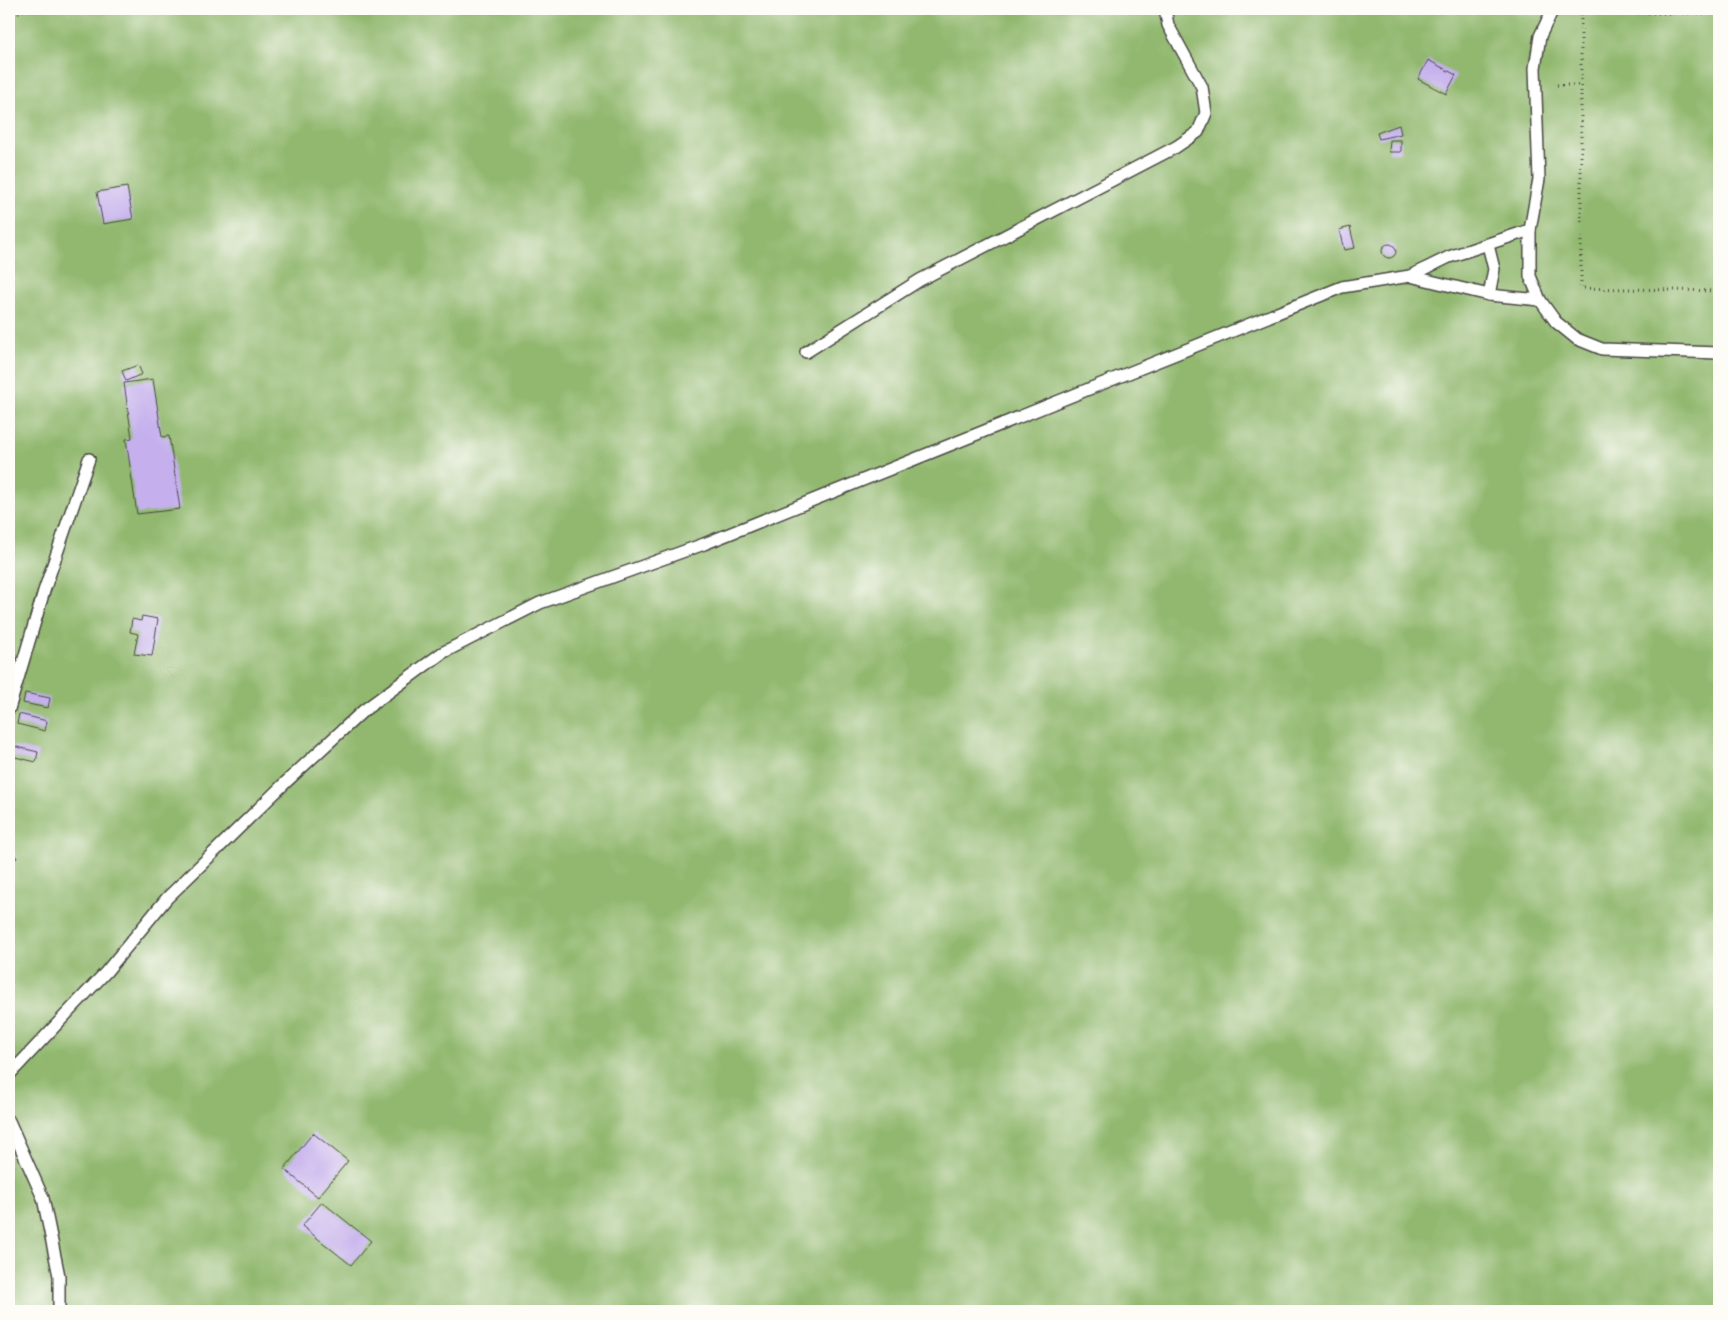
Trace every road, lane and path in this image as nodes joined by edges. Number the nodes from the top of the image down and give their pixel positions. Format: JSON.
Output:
{"nodes":[{"id":1,"x":25,"y":9,"type":"edge"},
{"id":2,"x":1166,"y":9,"type":"edge"},
{"id":3,"x":1553,"y":9,"type":"edge"},
{"id":4,"x":1719,"y":14,"type":"edge"},
{"id":5,"x":9,"y":17,"type":"edge"},
{"id":6,"x":1536,"y":85,"type":"junction"},
{"id":7,"x":1581,"y":85,"type":"junction"},
{"id":8,"x":1530,"y":230,"type":"junction"},
{"id":9,"x":1488,"y":245,"type":"junction"},
{"id":10,"x":1410,"y":276,"type":"junction"},
{"id":11,"x":1719,"y":291,"type":"edge"},
{"id":12,"x":1489,"y":295,"type":"junction"},
{"id":13,"x":1540,"y":300,"type":"junction"},
{"id":14,"x":806,"y":352,"type":"dead end"},
{"id":15,"x":1719,"y":353,"type":"edge"},
{"id":16,"x":89,"y":459,"type":"dead end"},
{"id":17,"x":9,"y":709,"type":"edge"},
{"id":18,"x":9,"y":1075,"type":"edge"},
{"id":19,"x":9,"y":1121,"type":"edge"},
{"id":20,"x":59,"y":1311,"type":"edge"}],
"edges":[{"from":1,"to":5,"type":"path"},
{"from":2,"to":14,"type":"lane"},
{"from":3,"to":6,"type":"lane"},
{"from":4,"to":7,"type":"path"},
{"from":6,"to":7,"type":"path"},
{"from":6,"to":8,"type":"lane"},
{"from":7,"to":11,"type":"path"},
{"from":8,"to":9,"type":"lane"},
{"from":8,"to":13,"type":"lane"},
{"from":9,"to":10,"type":"lane"},
{"from":9,"to":12,"type":"lane"},
{"from":10,"to":12,"type":"lane"},
{"from":10,"to":18,"type":"lane"},
{"from":12,"to":13,"type":"lane"},
{"from":13,"to":15,"type":"lane"},
{"from":16,"to":17,"type":"lane"},
{"from":19,"to":20,"type":"lane"}]}
